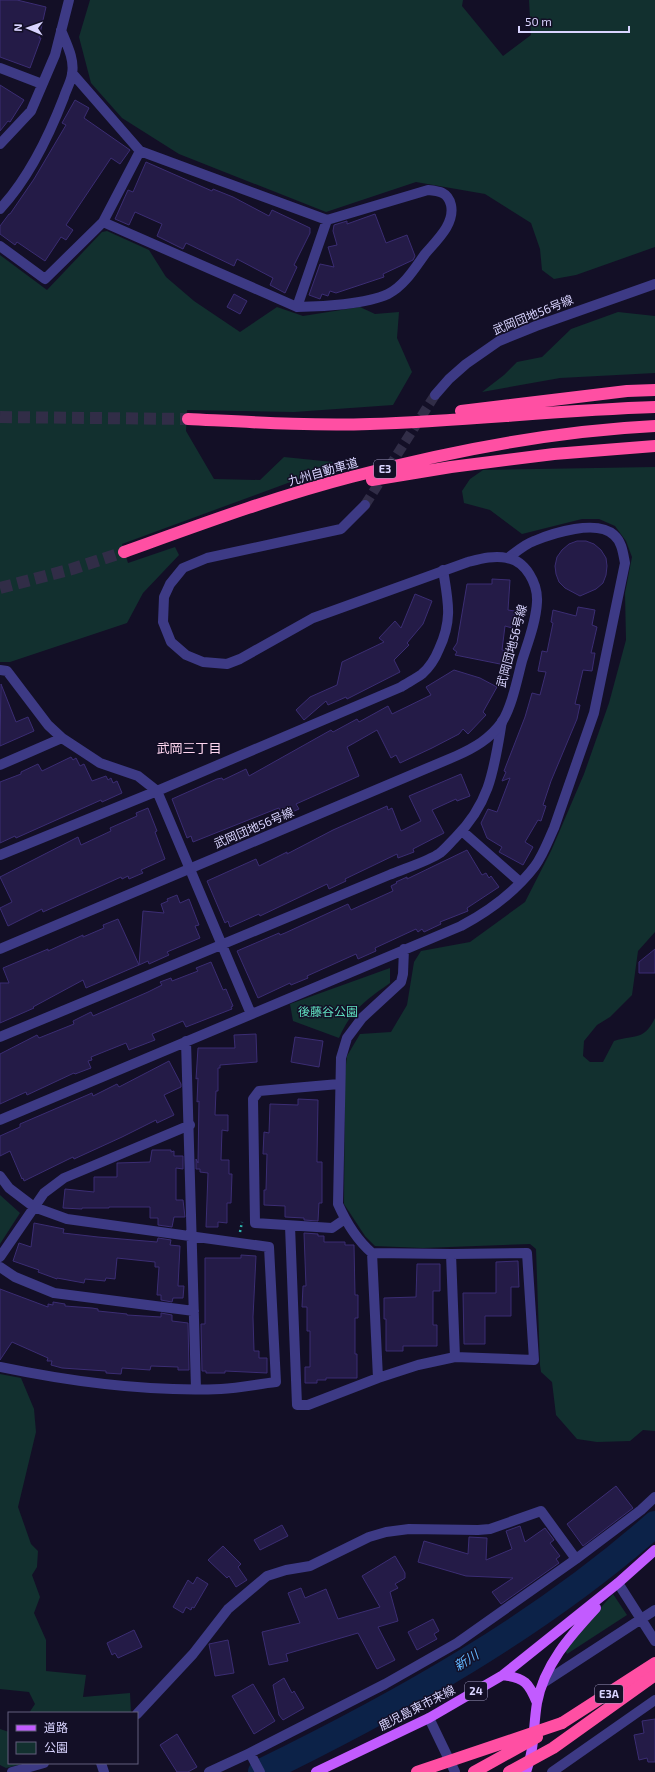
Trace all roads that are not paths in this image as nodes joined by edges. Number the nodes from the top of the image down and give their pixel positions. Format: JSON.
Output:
{"nodes":[{"id":1,"x":69,"y":0,"type":"edge"},
{"id":2,"x":61,"y":30,"type":"junction"},
{"id":3,"x":0,"y":68,"type":"edge"},
{"id":4,"x":72,"y":73,"type":"junction"},
{"id":5,"x":42,"y":84,"type":"junction"},
{"id":6,"x":0,"y":144,"type":"edge"},
{"id":7,"x":140,"y":151,"type":"junction"},
{"id":8,"x":0,"y":209,"type":"edge"},
{"id":9,"x":327,"y":220,"type":"junction"},
{"id":10,"x":102,"y":222,"type":"junction"},
{"id":11,"x":0,"y":246,"type":"edge"},
{"id":12,"x":655,"y":284,"type":"edge"},
{"id":13,"x":297,"y":307,"type":"junction"},
{"id":14,"x":655,"y":390,"type":"edge"},
{"id":15,"x":435,"y":394,"type":"tunnel mouth"},
{"id":16,"x":655,"y":407,"type":"edge"},
{"id":17,"x":188,"y":419,"type":"tunnel mouth"},
{"id":18,"x":369,"y":424,"type":"junction"},
{"id":19,"x":655,"y":426,"type":"edge"},
{"id":20,"x":655,"y":446,"type":"edge"},
{"id":21,"x":365,"y":505,"type":"tunnel mouth"},
{"id":22,"x":230,"y":514,"type":"junction"},
{"id":23,"x":124,"y":552,"type":"tunnel mouth"},
{"id":24,"x":508,"y":558,"type":"junction"},
{"id":25,"x":443,"y":570,"type":"junction"},
{"id":26,"x":0,"y":670,"type":"edge"},
{"id":27,"x":502,"y":721,"type":"junction"},
{"id":28,"x":62,"y":738,"type":"junction"},
{"id":29,"x":0,"y":765,"type":"edge"},
{"id":30,"x":157,"y":791,"type":"junction"},
{"id":31,"x":462,"y":831,"type":"junction"},
{"id":32,"x":0,"y":855,"type":"edge"},
{"id":33,"x":189,"y":870,"type":"junction"},
{"id":34,"x":520,"y":882,"type":"junction"},
{"id":35,"x":221,"y":944,"type":"junction"},
{"id":36,"x":404,"y":949,"type":"junction"},
{"id":37,"x":0,"y":950,"type":"edge"},
{"id":38,"x":251,"y":1014,"type":"junction"},
{"id":39,"x":0,"y":1037,"type":"edge"},
{"id":40,"x":186,"y":1041,"type":"junction"},
{"id":41,"x":339,"y":1084,"type":"junction"},
{"id":42,"x":0,"y":1120,"type":"edge"},
{"id":43,"x":190,"y":1125,"type":"junction"},
{"id":44,"x":0,"y":1176,"type":"edge"},
{"id":45,"x":34,"y":1207,"type":"junction"},
{"id":46,"x":345,"y":1219,"type":"junction"},
{"id":47,"x":290,"y":1226,"type":"junction"},
{"id":48,"x":193,"y":1237,"type":"junction"},
{"id":49,"x":372,"y":1253,"type":"junction"},
{"id":50,"x":450,"y":1254,"type":"junction"},
{"id":51,"x":0,"y":1257,"type":"edge"},
{"id":52,"x":0,"y":1267,"type":"edge"},
{"id":53,"x":194,"y":1311,"type":"junction"},
{"id":54,"x":455,"y":1357,"type":"junction"},
{"id":55,"x":0,"y":1368,"type":"edge"},
{"id":56,"x":378,"y":1378,"type":"junction"},
{"id":57,"x":196,"y":1389,"type":"junction"},
{"id":58,"x":655,"y":1497,"type":"edge"},
{"id":59,"x":655,"y":1550,"type":"edge"},
{"id":60,"x":576,"y":1559,"type":"junction"},
{"id":61,"x":618,"y":1583,"type":"junction"},
{"id":62,"x":655,"y":1610,"type":"edge"},
{"id":63,"x":642,"y":1619,"type":"junction"},
{"id":64,"x":655,"y":1641,"type":"edge"},
{"id":65,"x":655,"y":1663,"type":"edge"},
{"id":66,"x":503,"y":1675,"type":"junction"},
{"id":67,"x":655,"y":1675,"type":"edge"},
{"id":68,"x":543,"y":1683,"type":"junction"},
{"id":69,"x":655,"y":1700,"type":"edge"},
{"id":70,"x":537,"y":1703,"type":"junction"},
{"id":71,"x":138,"y":1713,"type":"edge"},
{"id":72,"x":429,"y":1718,"type":"junction"},
{"id":73,"x":562,"y":1723,"type":"junction"},
{"id":74,"x":250,"y":1754,"type":"junction"},
{"id":75,"x":40,"y":1764,"type":"edge"},
{"id":76,"x":12,"y":1772,"type":"edge"},
{"id":77,"x":209,"y":1772,"type":"edge"},
{"id":78,"x":260,"y":1772,"type":"edge"},
{"id":79,"x":316,"y":1772,"type":"edge"},
{"id":80,"x":417,"y":1772,"type":"edge"},
{"id":81,"x":455,"y":1772,"type":"edge"},
{"id":82,"x":474,"y":1772,"type":"edge"},
{"id":83,"x":509,"y":1772,"type":"edge"},
{"id":84,"x":526,"y":1772,"type":"edge"},
{"id":85,"x":552,"y":1772,"type":"edge"}],
"edges":[{"from":1,"to":2,"type":"street"},
{"from":2,"to":4,"type":"street"},
{"from":2,"to":5,"type":"street"},
{"from":3,"to":5,"type":"street"},
{"from":4,"to":7,"type":"street"},
{"from":4,"to":8,"type":"street"},
{"from":5,"to":6,"type":"street"},
{"from":7,"to":9,"type":"street"},
{"from":7,"to":10,"type":"street"},
{"from":9,"to":13,"type":"street"},
{"from":9,"to":13,"type":"street"},
{"from":10,"to":11,"type":"street"},
{"from":10,"to":13,"type":"street"},
{"from":12,"to":15,"type":"street","name":"武岡団地56号線"},
{"from":14,"to":18,"type":"highway"},
{"from":16,"to":18,"type":"highway"},
{"from":17,"to":18,"type":"highway"},
{"from":19,"to":22,"type":"highway","name":"九州自動車道","number":"E3"},
{"from":20,"to":22,"type":"highway"},
{"from":21,"to":25,"type":"street","name":"武岡団地56号線"},
{"from":22,"to":23,"type":"highway","name":"九州自動車道","number":"E3"},
{"from":24,"to":25,"type":"street","name":"武岡団地56号線"},
{"from":24,"to":27,"type":"street","name":"武岡団地56号線"},
{"from":24,"to":34,"type":"street"},
{"from":25,"to":30,"type":"street"},
{"from":26,"to":28,"type":"street"},
{"from":27,"to":31,"type":"street"},
{"from":27,"to":33,"type":"street","name":"武岡団地56号線"},
{"from":28,"to":29,"type":"street"},
{"from":28,"to":30,"type":"street"},
{"from":30,"to":32,"type":"street"},
{"from":30,"to":33,"type":"street"},
{"from":31,"to":34,"type":"street"},
{"from":31,"to":35,"type":"street"},
{"from":33,"to":35,"type":"street"},
{"from":33,"to":37,"type":"street","name":"武岡団地56号線"},
{"from":34,"to":36,"type":"street"},
{"from":35,"to":38,"type":"street"},
{"from":35,"to":39,"type":"street"},
{"from":36,"to":38,"type":"street"},
{"from":36,"to":41,"type":"street"},
{"from":38,"to":40,"type":"street"},
{"from":40,"to":42,"type":"street"},
{"from":40,"to":43,"type":"street"},
{"from":41,"to":46,"type":"street"},
{"from":41,"to":47,"type":"street"},
{"from":43,"to":45,"type":"street"},
{"from":43,"to":48,"type":"street"},
{"from":44,"to":45,"type":"street"},
{"from":45,"to":48,"type":"street"},
{"from":45,"to":51,"type":"street"},
{"from":46,"to":47,"type":"street"},
{"from":46,"to":49,"type":"street"},
{"from":47,"to":56,"type":"street"},
{"from":48,"to":53,"type":"street"},
{"from":48,"to":57,"type":"street"},
{"from":49,"to":50,"type":"street"},
{"from":49,"to":56,"type":"street"},
{"from":50,"to":54,"type":"street"},
{"from":50,"to":54,"type":"street"},
{"from":52,"to":53,"type":"street"},
{"from":53,"to":57,"type":"street"},
{"from":54,"to":56,"type":"street"},
{"from":55,"to":57,"type":"street"},
{"from":58,"to":60,"type":"street"},
{"from":59,"to":61,"type":"main road","name":"鹿児島東市来線","number":"24"},
{"from":60,"to":71,"type":"street"},
{"from":60,"to":74,"type":"street"},
{"from":61,"to":63,"type":"street"},
{"from":61,"to":66,"type":"main road","name":"鹿児島東市来線","number":"24"},
{"from":61,"to":68,"type":"main road","name":"鹿児島東市来線","number":"24"},
{"from":62,"to":63,"type":"street"},
{"from":63,"to":64,"type":"street"},
{"from":63,"to":68,"type":"street"},
{"from":65,"to":73,"type":"highway","number":"E3A"},
{"from":66,"to":70,"type":"main road"},
{"from":66,"to":72,"type":"main road","name":"鹿児島東市来線","number":"24"},
{"from":67,"to":83,"type":"highway","bridge":true},
{"from":68,"to":70,"type":"main road","name":"鹿児島東市来線","number":"24"},
{"from":69,"to":85,"type":"street"},
{"from":70,"to":84,"type":"main road","name":"鹿児島東市来線","number":"24"},
{"from":72,"to":79,"type":"main road","name":"鹿児島東市来線","number":"24"},
{"from":72,"to":81,"type":"street"},
{"from":73,"to":80,"type":"highway","bridge":true},
{"from":73,"to":82,"type":"highway","number":"E3A","bridge":true},
{"from":74,"to":77,"type":"street"},
{"from":74,"to":78,"type":"street"},
{"from":75,"to":76,"type":"street"}]}
